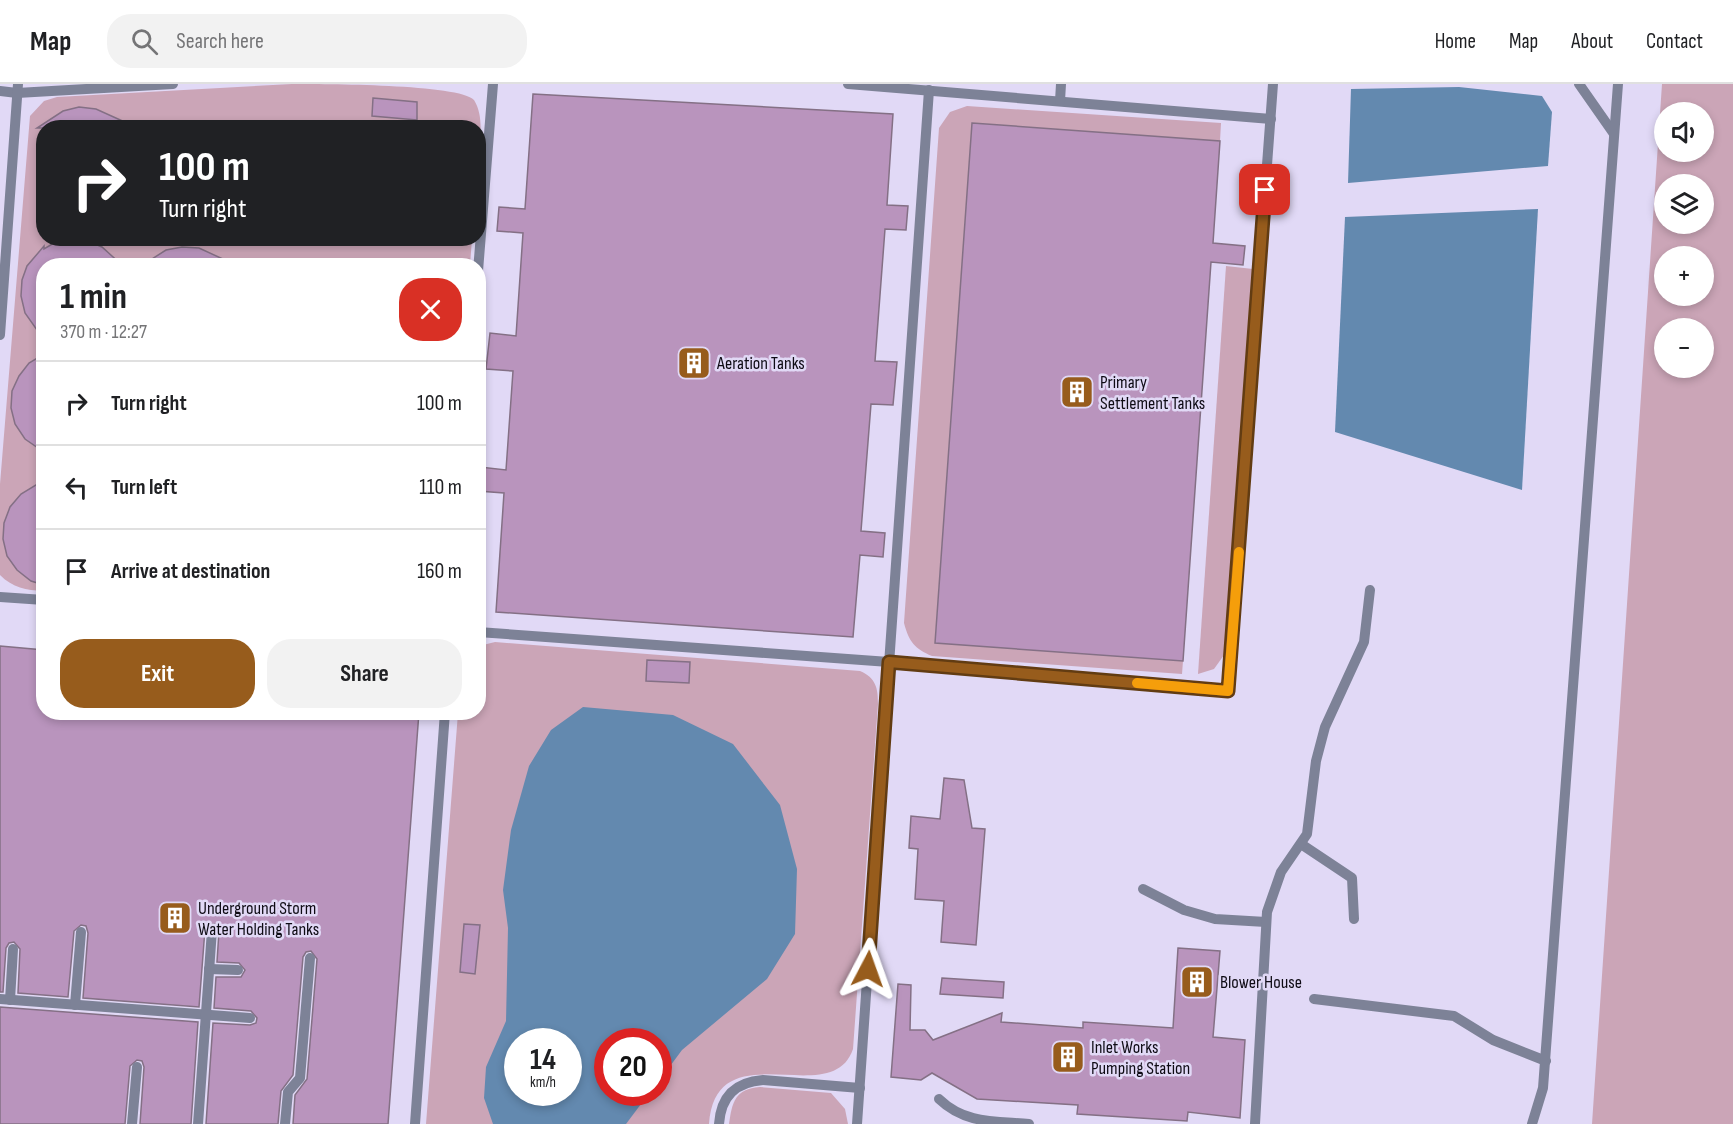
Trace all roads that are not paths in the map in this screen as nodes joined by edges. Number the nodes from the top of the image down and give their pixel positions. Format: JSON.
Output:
{"nodes":[{"id":1,"x":173,"y":84,"type":"edge"},
{"id":2,"x":493,"y":84,"type":"edge"},
{"id":3,"x":848,"y":84,"type":"edge"},
{"id":4,"x":1062,"y":84,"type":"edge"},
{"id":5,"x":1273,"y":84,"type":"edge"},
{"id":6,"x":1579,"y":84,"type":"edge"},
{"id":7,"x":1618,"y":84,"type":"edge"},
{"id":8,"x":902,"y":86,"type":"edge"},
{"id":9,"x":18,"y":88,"type":"edge"},
{"id":10,"x":929,"y":90,"type":"junction"},
{"id":11,"x":0,"y":91,"type":"edge"},
{"id":12,"x":1060,"y":101,"type":"junction"},
{"id":13,"x":1270,"y":118,"type":"junction"},
{"id":14,"x":1614,"y":134,"type":"junction"},
{"id":15,"x":486,"y":171,"type":"edge"},
{"id":16,"x":0,"y":335,"type":"edge"},
{"id":17,"x":1370,"y":590,"type":"dead end"},
{"id":18,"x":0,"y":597,"type":"edge"},
{"id":19,"x":36,"y":599,"type":"edge"},
{"id":20,"x":486,"y":633,"type":"edge"},
{"id":21,"x":889,"y":662,"type":"junction"},
{"id":22,"x":444,"y":720,"type":"edge"},
{"id":23,"x":1301,"y":844,"type":"junction"},
{"id":24,"x":1143,"y":889,"type":"dead end"},
{"id":25,"x":1354,"y":919,"type":"dead end"},
{"id":26,"x":1266,"y":922,"type":"junction"},
{"id":27,"x":212,"y":930,"type":"dead end"},
{"id":28,"x":81,"y":932,"type":"dead end"},
{"id":29,"x":14,"y":949,"type":"dead end"},
{"id":30,"x":310,"y":958,"type":"dead end"},
{"id":31,"x":209,"y":969,"type":"junction"},
{"id":32,"x":238,"y":970,"type":"dead end"},
{"id":33,"x":5,"y":999,"type":"edge"},
{"id":34,"x":1314,"y":999,"type":"dead end"},
{"id":35,"x":75,"y":1005,"type":"junction"},
{"id":36,"x":206,"y":1014,"type":"junction"},
{"id":37,"x":250,"y":1018,"type":"dead end"},
{"id":38,"x":1545,"y":1061,"type":"junction"},
{"id":39,"x":136,"y":1067,"type":"dead end"},
{"id":40,"x":860,"y":1088,"type":"junction"},
{"id":41,"x":939,"y":1099,"type":"dead end"},
{"id":42,"x":1000,"y":1123,"type":"edge"},
{"id":43,"x":132,"y":1124,"type":"edge"},
{"id":44,"x":198,"y":1124,"type":"edge"},
{"id":45,"x":285,"y":1124,"type":"edge"},
{"id":46,"x":415,"y":1124,"type":"edge"},
{"id":47,"x":719,"y":1124,"type":"edge"},
{"id":48,"x":857,"y":1124,"type":"edge"},
{"id":49,"x":1029,"y":1124,"type":"edge"},
{"id":50,"x":1255,"y":1124,"type":"edge"},
{"id":51,"x":1532,"y":1124,"type":"edge"}],
"edges":[{"from":1,"to":9,"type":"lane"},
{"from":2,"to":15,"type":"lane"},
{"from":3,"to":8,"type":"lane"},
{"from":4,"to":12,"type":"lane"},
{"from":5,"to":13,"type":"lane"},
{"from":6,"to":14,"type":"lane"},
{"from":7,"to":14,"type":"lane"},
{"from":8,"to":10,"type":"lane"},
{"from":9,"to":11,"type":"lane"},
{"from":9,"to":16,"type":"lane"},
{"from":10,"to":12,"type":"lane"},
{"from":10,"to":21,"type":"lane"},
{"from":12,"to":13,"type":"lane"},
{"from":13,"to":21,"type":"lane"},
{"from":14,"to":38,"type":"lane"},
{"from":17,"to":23,"type":"lane"},
{"from":18,"to":19,"type":"lane"},
{"from":20,"to":21,"type":"lane"},
{"from":21,"to":40,"type":"lane"},
{"from":22,"to":46,"type":"lane"},
{"from":23,"to":25,"type":"lane"},
{"from":23,"to":26,"type":"lane"},
{"from":24,"to":26,"type":"lane"},
{"from":26,"to":50,"type":"lane"},
{"from":27,"to":31,"type":"lane"},
{"from":28,"to":35,"type":"lane"},
{"from":29,"to":33,"type":"lane"},
{"from":30,"to":45,"type":"lane"},
{"from":31,"to":32,"type":"lane"},
{"from":31,"to":36,"type":"lane"},
{"from":33,"to":35,"type":"lane"},
{"from":34,"to":38,"type":"lane"},
{"from":35,"to":36,"type":"lane"},
{"from":36,"to":37,"type":"lane"},
{"from":36,"to":44,"type":"lane"},
{"from":38,"to":51,"type":"lane"},
{"from":39,"to":43,"type":"lane"},
{"from":40,"to":47,"type":"lane"},
{"from":40,"to":48,"type":"lane"},
{"from":41,"to":42,"type":"lane"},
{"from":42,"to":49,"type":"lane"}]}
